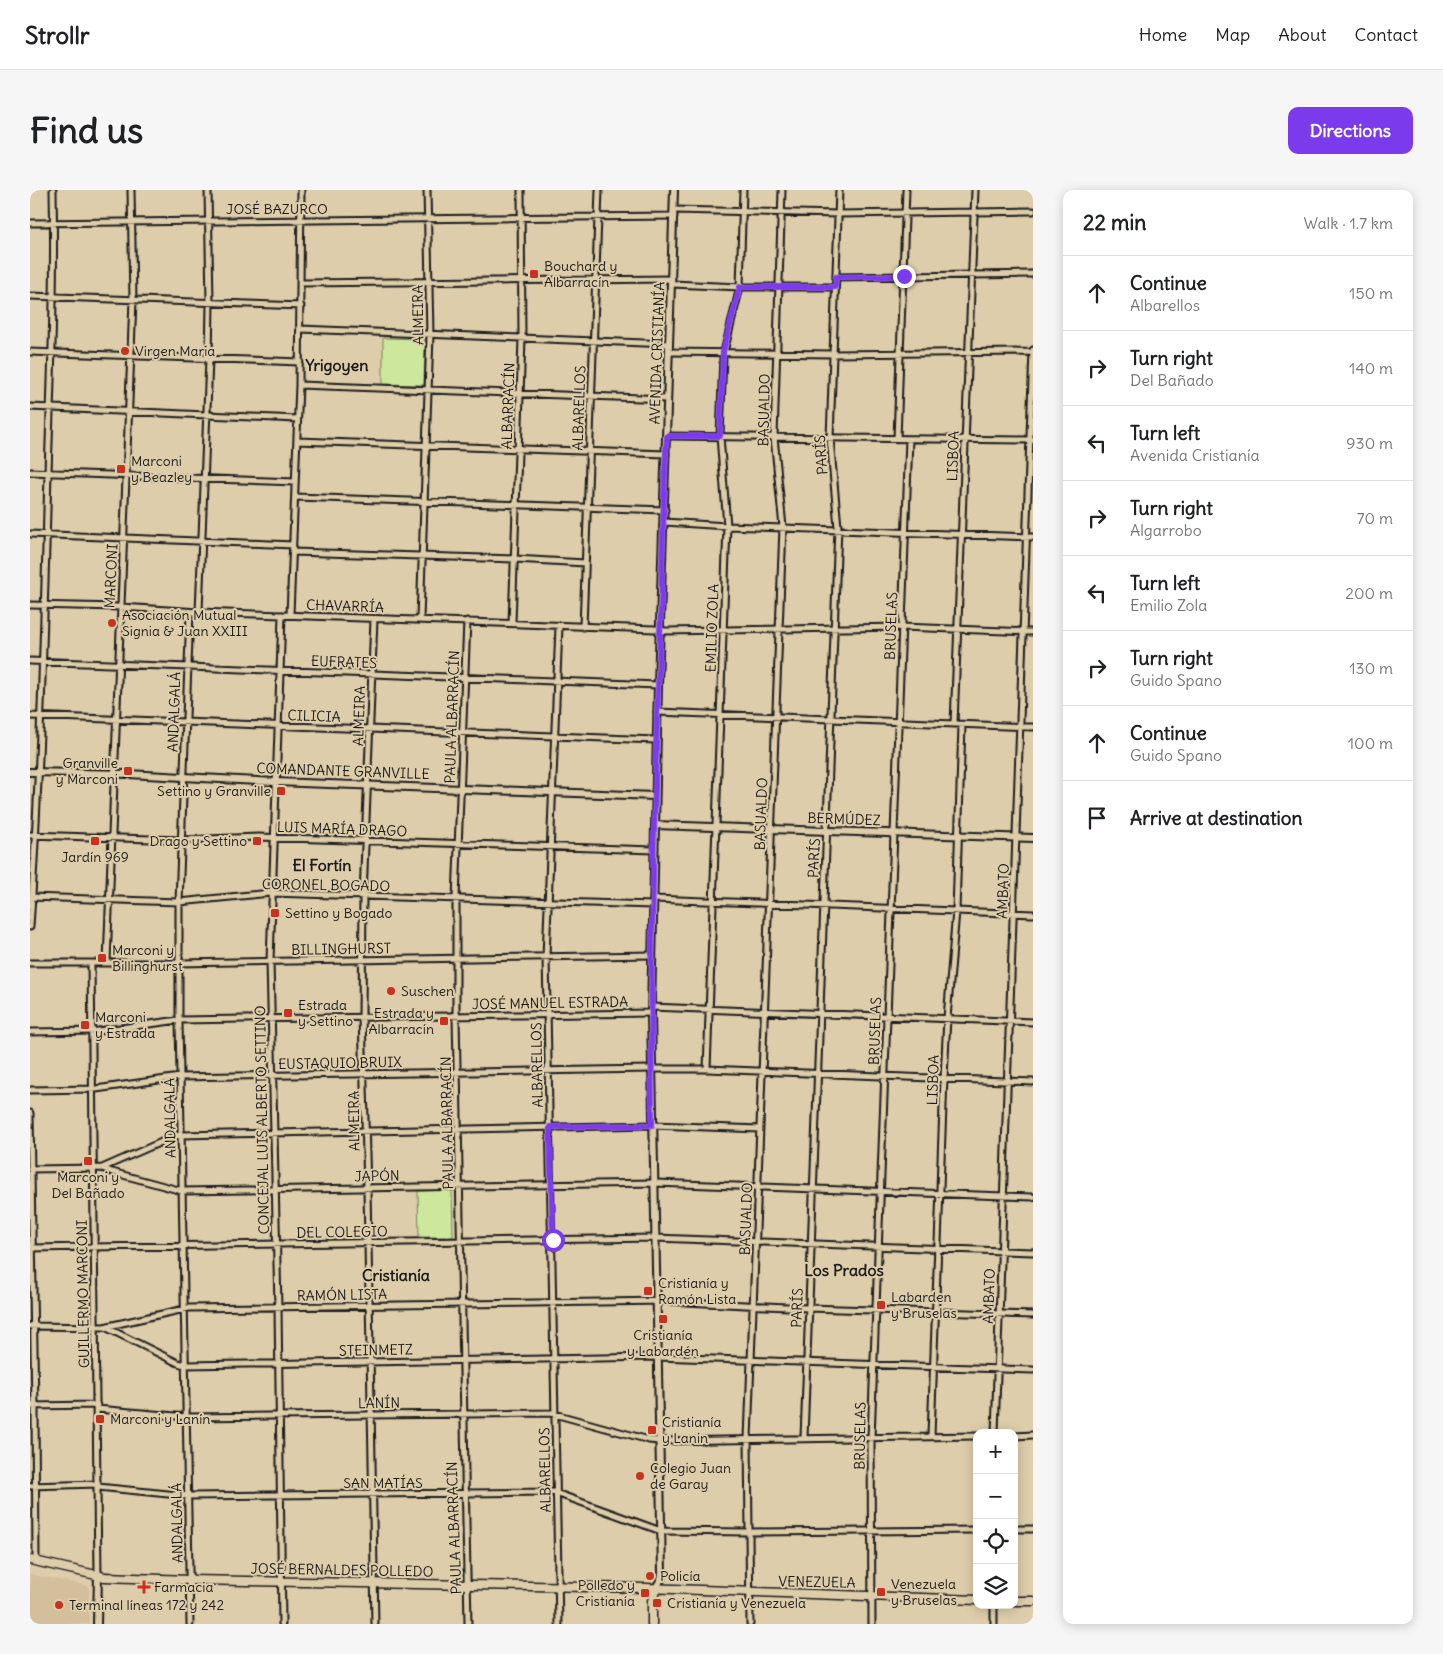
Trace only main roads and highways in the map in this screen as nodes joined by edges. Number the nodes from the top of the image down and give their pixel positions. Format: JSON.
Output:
{"nodes":[{"id":1,"x":33,"y":1560,"type":"edge"},
{"id":2,"x":656,"y":1588,"type":"junction"},
{"id":3,"x":973,"y":1600,"type":"edge"},
{"id":4,"x":1018,"y":1601,"type":"edge"},
{"id":5,"x":1033,"y":1601,"type":"edge"},
{"id":6,"x":652,"y":1624,"type":"edge"}],
"edges":[{"from":1,"to":2,"type":"main road","name":"JOSÉ BERNALDES POLLEDO"},
{"from":2,"to":3,"type":"main road","name":"VENEZUELA"},
{"from":2,"to":6,"type":"main road","name":"AVENIDA CRISTIANÍA"},
{"from":4,"to":5,"type":"main road"}]}
